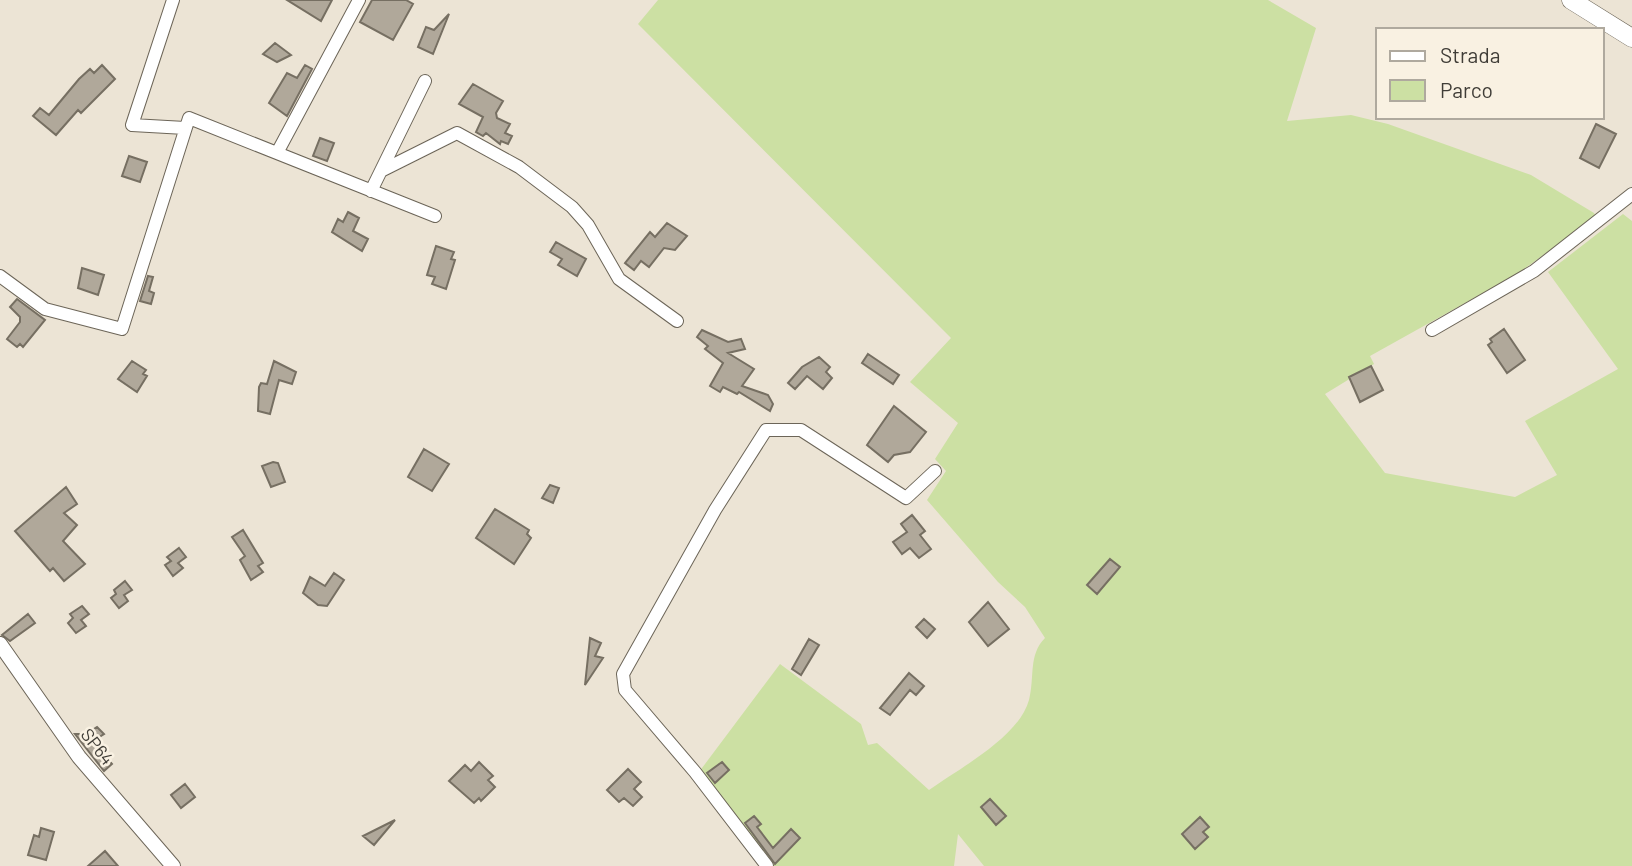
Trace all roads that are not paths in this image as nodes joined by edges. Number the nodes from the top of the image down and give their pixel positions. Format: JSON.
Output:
{"nodes":[{"id":1,"x":173,"y":0,"type":"edge"},
{"id":2,"x":359,"y":0,"type":"edge"},
{"id":3,"x":1571,"y":0,"type":"edge"},
{"id":4,"x":1632,"y":38,"type":"edge"},
{"id":5,"x":425,"y":81,"type":"dead end"},
{"id":6,"x":185,"y":128,"type":"junction"},
{"id":7,"x":277,"y":153,"type":"junction"},
{"id":8,"x":381,"y":171,"type":"junction"},
{"id":9,"x":371,"y":191,"type":"junction"},
{"id":10,"x":1632,"y":194,"type":"edge"},
{"id":11,"x":435,"y":216,"type":"dead end"},
{"id":12,"x":0,"y":276,"type":"edge"},
{"id":13,"x":677,"y":321,"type":"dead end"},
{"id":14,"x":1432,"y":330,"type":"dead end"},
{"id":15,"x":935,"y":471,"type":"dead end"},
{"id":16,"x":0,"y":644,"type":"edge"},
{"id":17,"x":173,"y":866,"type":"edge"},
{"id":18,"x":767,"y":866,"type":"edge"}],
"edges":[{"from":1,"to":6,"type":"street"},
{"from":2,"to":7,"type":"street"},
{"from":3,"to":4,"type":"main road"},
{"from":5,"to":8,"type":"street"},
{"from":6,"to":7,"type":"street"},
{"from":6,"to":12,"type":"street"},
{"from":7,"to":9,"type":"street"},
{"from":8,"to":9,"type":"street"},
{"from":8,"to":13,"type":"street"},
{"from":9,"to":11,"type":"street"},
{"from":10,"to":14,"type":"street"},
{"from":15,"to":18,"type":"street"},
{"from":16,"to":17,"type":"street","name":"SP64","number":"SP64"}]}
